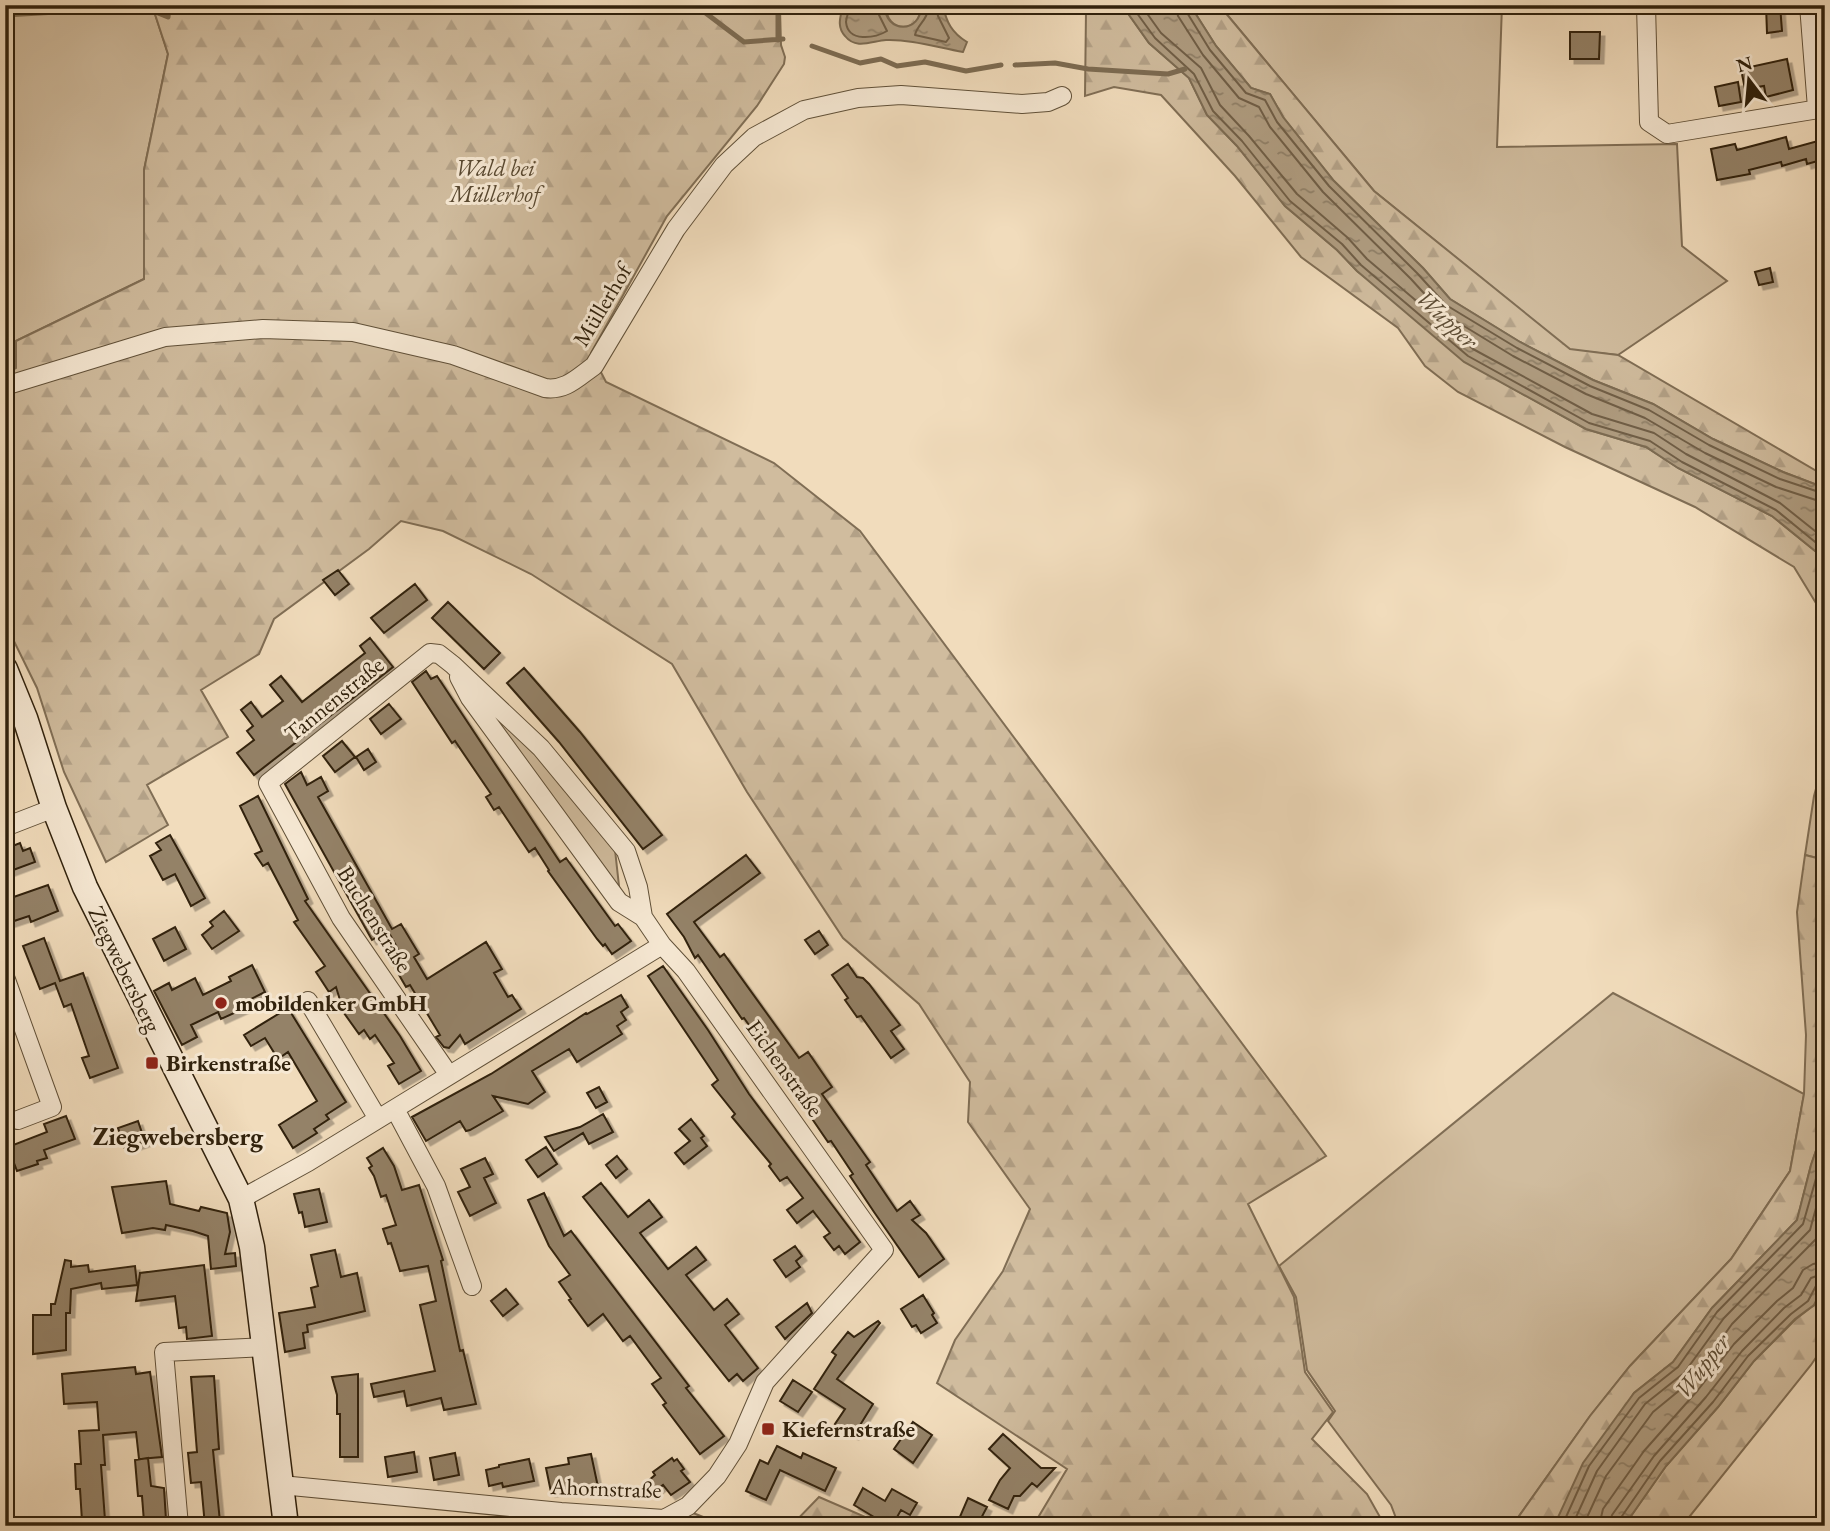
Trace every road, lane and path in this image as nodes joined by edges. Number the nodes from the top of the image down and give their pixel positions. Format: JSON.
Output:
{"nodes":[{"id":1,"x":1646,"y":5,"type":"edge"},
{"id":2,"x":1809,"y":5,"type":"edge"},
{"id":3,"x":1062,"y":96,"type":"dead end"},
{"id":4,"x":1821,"y":108,"type":"edge"},
{"id":5,"x":5,"y":386,"type":"edge"},
{"id":6,"x":430,"y":653,"type":"joint"},
{"id":7,"x":453,"y":665,"type":"junction"},
{"id":8,"x":5,"y":668,"type":"edge"},
{"id":9,"x":268,"y":783,"type":"joint"},
{"id":10,"x":54,"y":808,"type":"junction"},
{"id":11,"x":5,"y":827,"type":"edge"},
{"id":12,"x":643,"y":917,"type":"junction"},
{"id":13,"x":662,"y":945,"type":"junction"},
{"id":14,"x":5,"y":977,"type":"edge"},
{"id":15,"x":307,"y":1001,"type":"dead end"},
{"id":16,"x":449,"y":1075,"type":"junction"},
{"id":17,"x":395,"y":1109,"type":"junction"},
{"id":18,"x":378,"y":1119,"type":"junction"},
{"id":19,"x":18,"y":1120,"type":"dead end"},
{"id":20,"x":241,"y":1199,"type":"junction"},
{"id":21,"x":884,"y":1251,"type":"joint"},
{"id":22,"x":472,"y":1286,"type":"dead end"},
{"id":23,"x":264,"y":1347,"type":"junction"},
{"id":24,"x":281,"y":1485,"type":"junction"},
{"id":25,"x":179,"y":1526,"type":"edge"},
{"id":26,"x":286,"y":1526,"type":"edge"}],
"edges":[{"from":1,"to":4,"type":"street"},
{"from":2,"to":4,"type":"street"},
{"from":3,"to":5,"type":"street","name":"Müllerhof"},
{"from":6,"to":7,"type":"street","name":"Eichenstraße"},
{"from":6,"to":9,"type":"street","name":"Tannenstraße"},
{"from":7,"to":12,"type":"street","name":"Eichenstraße"},
{"from":7,"to":12,"type":"street","name":"Eichenstraße"},
{"from":8,"to":10,"type":"main road","name":"Ziegwebersberg"},
{"from":9,"to":16,"type":"street","name":"Buchenstraße"},
{"from":10,"to":11,"type":"street"},
{"from":10,"to":20,"type":"main road","name":"Ziegwebersberg"},
{"from":12,"to":13,"type":"street","name":"Eichenstraße"},
{"from":13,"to":16,"type":"street"},
{"from":13,"to":21,"type":"street","name":"Eichenstraße"},
{"from":14,"to":19,"type":"street"},
{"from":15,"to":18,"type":"street"},
{"from":16,"to":17,"type":"street"},
{"from":17,"to":18,"type":"street"},
{"from":17,"to":22,"type":"street"},
{"from":18,"to":20,"type":"street"},
{"from":20,"to":23,"type":"main road","name":"Ziegwebersberg"},
{"from":21,"to":24,"type":"street","name":"Ahornstraße"},
{"from":23,"to":24,"type":"main road","name":"Ziegwebersberg"},
{"from":23,"to":25,"type":"street"},
{"from":24,"to":26,"type":"main road","name":"Ziegwebersberg"}]}
